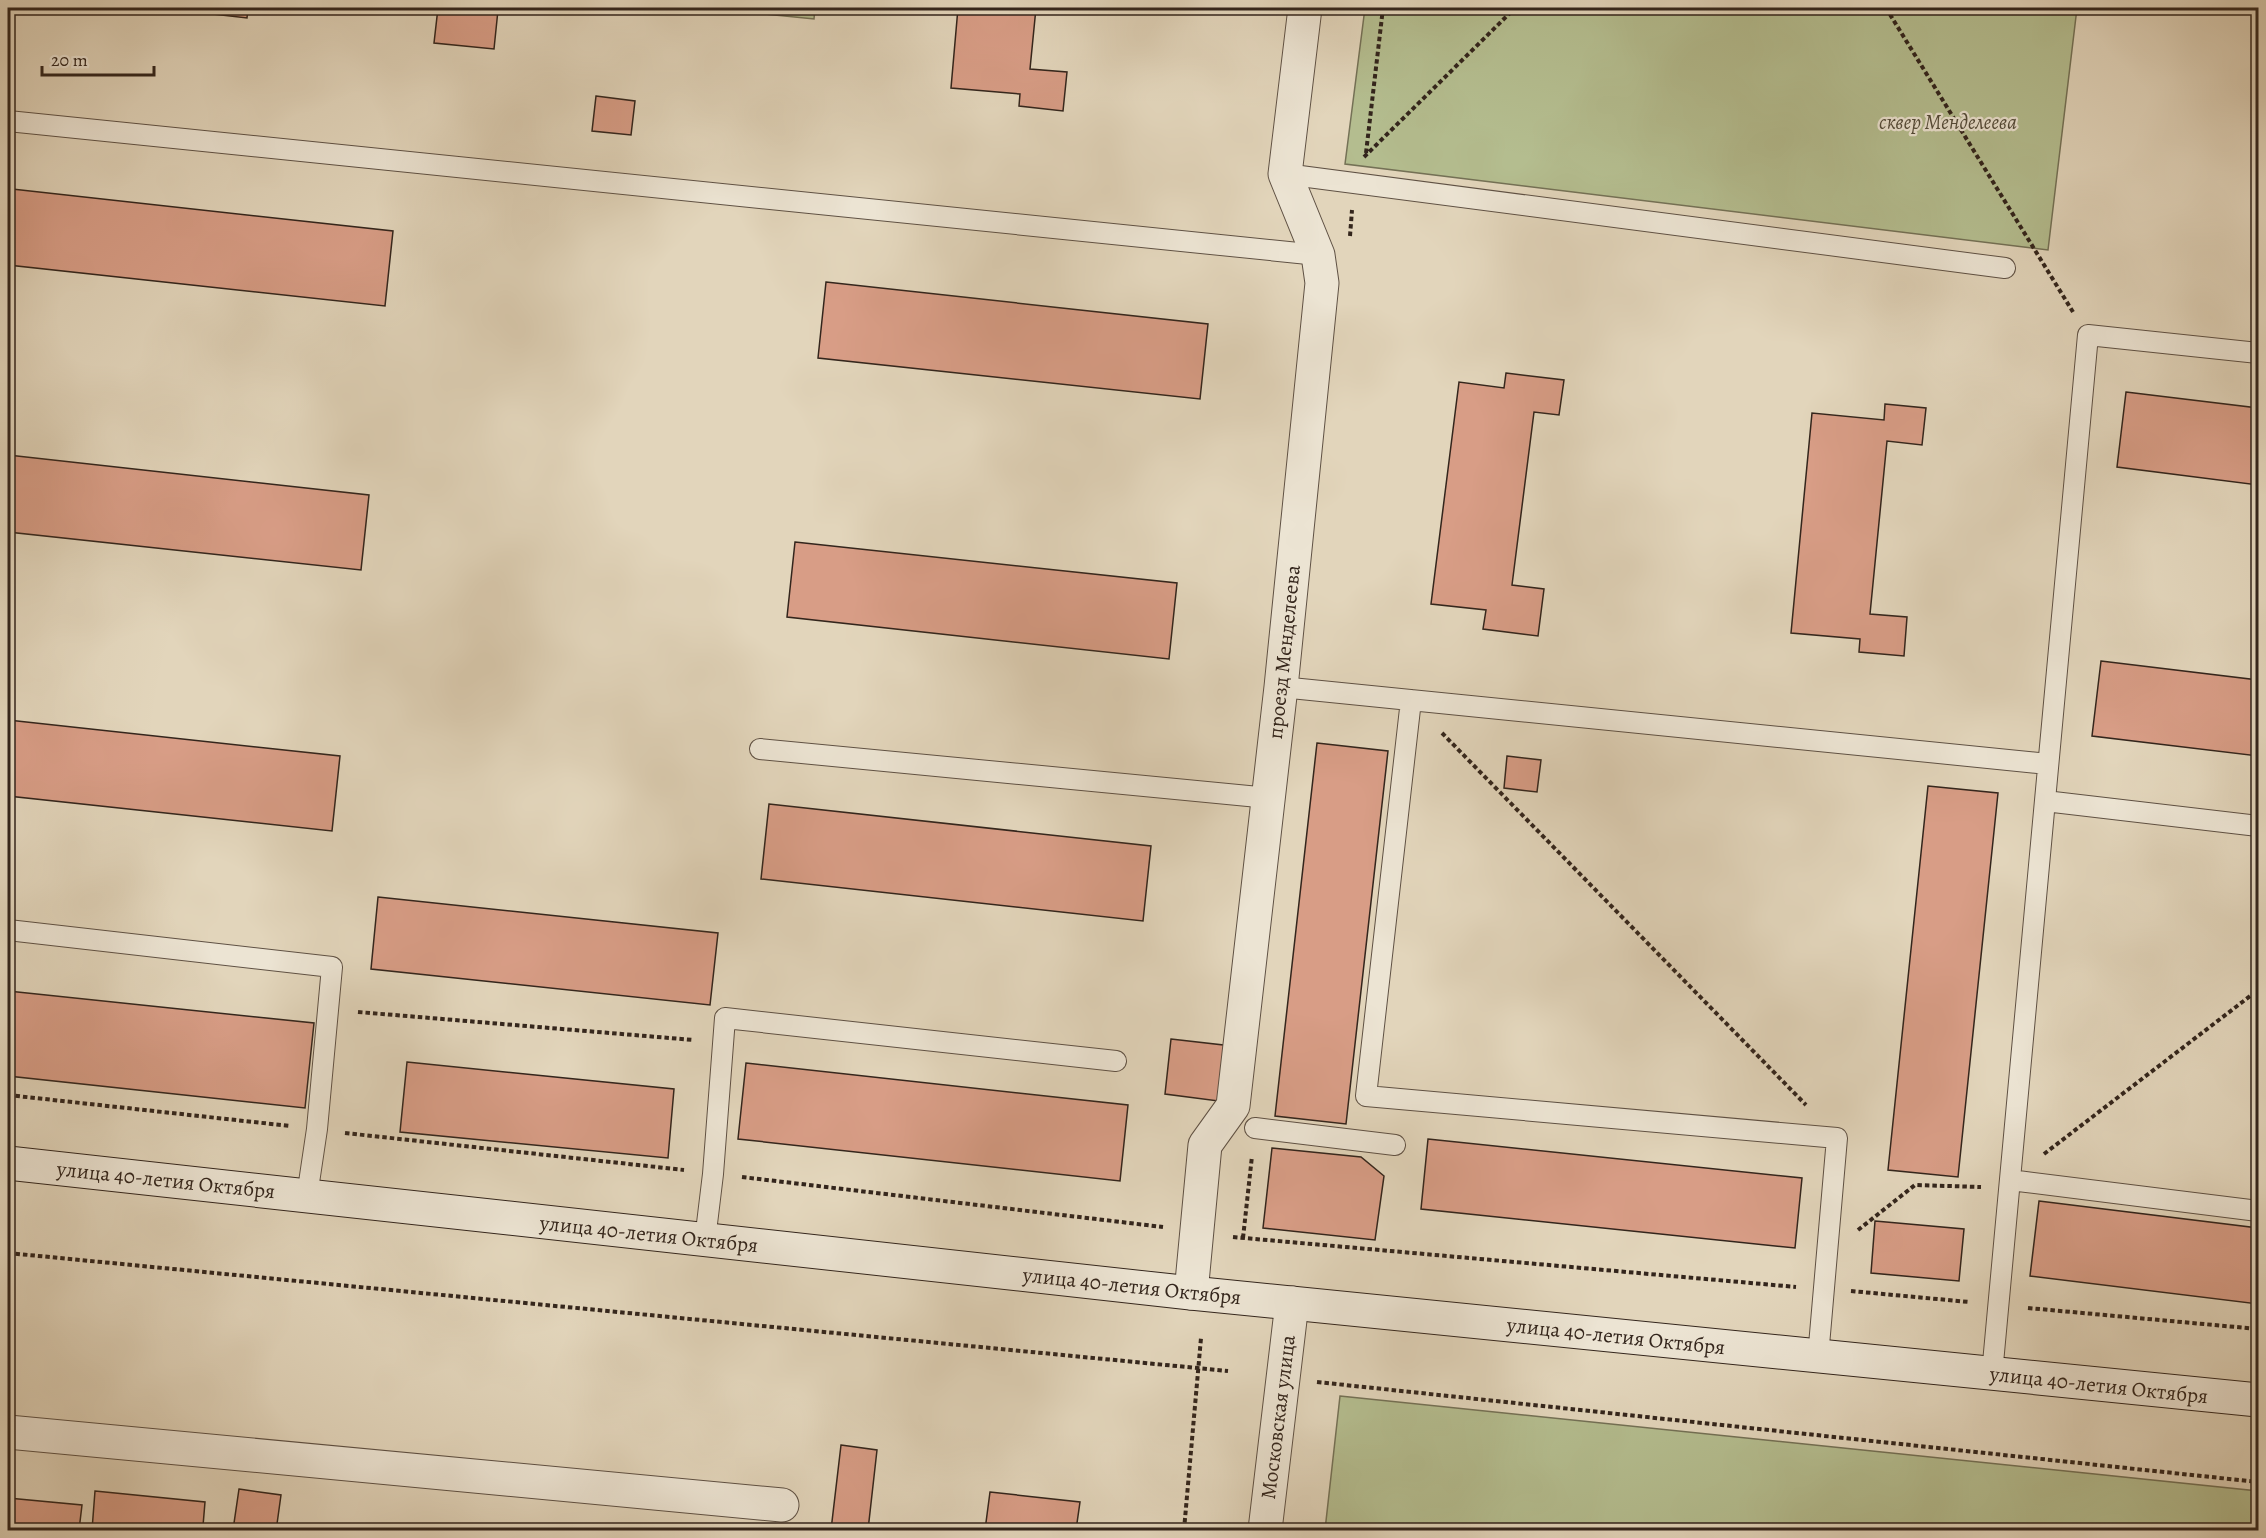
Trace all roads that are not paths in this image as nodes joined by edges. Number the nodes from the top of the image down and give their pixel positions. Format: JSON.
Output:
{"nodes":[{"id":1,"x":1305,"y":8,"type":"edge"},
{"id":2,"x":8,"y":121,"type":"edge"},
{"id":3,"x":1285,"y":174,"type":"junction"},
{"id":4,"x":1318,"y":255,"type":"junction"},
{"id":5,"x":2005,"y":268,"type":"dead end"},
{"id":6,"x":2259,"y":352,"type":"edge"},
{"id":7,"x":1281,"y":687,"type":"junction"},
{"id":8,"x":1411,"y":700,"type":"junction"},
{"id":9,"x":760,"y":749,"type":"dead end"},
{"id":10,"x":2048,"y":765,"type":"junction"},
{"id":11,"x":1269,"y":798,"type":"junction"},
{"id":12,"x":2045,"y":801,"type":"junction"},
{"id":13,"x":2259,"y":826,"type":"edge"},
{"id":14,"x":8,"y":930,"type":"edge"},
{"id":15,"x":1116,"y":1061,"type":"dead end"},
{"id":16,"x":1255,"y":1128,"type":"dead end"},
{"id":17,"x":1395,"y":1145,"type":"dead end"},
{"id":18,"x":8,"y":1163,"type":"edge"},
{"id":19,"x":2010,"y":1184,"type":"junction"},
{"id":20,"x":307,"y":1196,"type":"junction"},
{"id":21,"x":2259,"y":1211,"type":"edge"},
{"id":22,"x":705,"y":1240,"type":"junction"},
{"id":23,"x":1191,"y":1293,"type":"junction"},
{"id":24,"x":1292,"y":1303,"type":"junction"},
{"id":25,"x":1818,"y":1357,"type":"junction"},
{"id":26,"x":1992,"y":1374,"type":"junction"},
{"id":27,"x":2259,"y":1400,"type":"edge"},
{"id":28,"x":8,"y":1432,"type":"edge"},
{"id":29,"x":782,"y":1505,"type":"dead end"},
{"id":30,"x":1265,"y":1530,"type":"edge"}],
"edges":[{"from":1,"to":3,"type":"street","name":"проезд Менделеева"},
{"from":2,"to":4,"type":"lane"},
{"from":3,"to":4,"type":"street","name":"проезд Менделеева"},
{"from":3,"to":5,"type":"lane"},
{"from":4,"to":7,"type":"street","name":"проезд Менделеева"},
{"from":6,"to":10,"type":"lane"},
{"from":7,"to":8,"type":"lane"},
{"from":7,"to":11,"type":"street","name":"проезд Менделеева"},
{"from":8,"to":10,"type":"lane"},
{"from":8,"to":25,"type":"lane"},
{"from":9,"to":11,"type":"lane"},
{"from":10,"to":12,"type":"lane"},
{"from":11,"to":23,"type":"street","name":"проезд Менделеева"},
{"from":12,"to":13,"type":"lane"},
{"from":12,"to":19,"type":"lane"},
{"from":14,"to":20,"type":"lane"},
{"from":15,"to":22,"type":"lane"},
{"from":16,"to":17,"type":"lane"},
{"from":18,"to":20,"type":"street","name":"улица 40-летия Октября"},
{"from":19,"to":21,"type":"lane"},
{"from":19,"to":26,"type":"lane"},
{"from":20,"to":22,"type":"street","name":"улица 40-летия Октября"},
{"from":22,"to":23,"type":"street","name":"улица 40-летия Октября"},
{"from":23,"to":24,"type":"street","name":"улица 40-летия Октября"},
{"from":24,"to":25,"type":"street","name":"улица 40-летия Октября"},
{"from":24,"to":30,"type":"street","name":"Московская улица"},
{"from":25,"to":26,"type":"street","name":"улица 40-летия Октября"},
{"from":26,"to":27,"type":"street","name":"улица 40-летия Октября"},
{"from":28,"to":29,"type":"street"}]}
